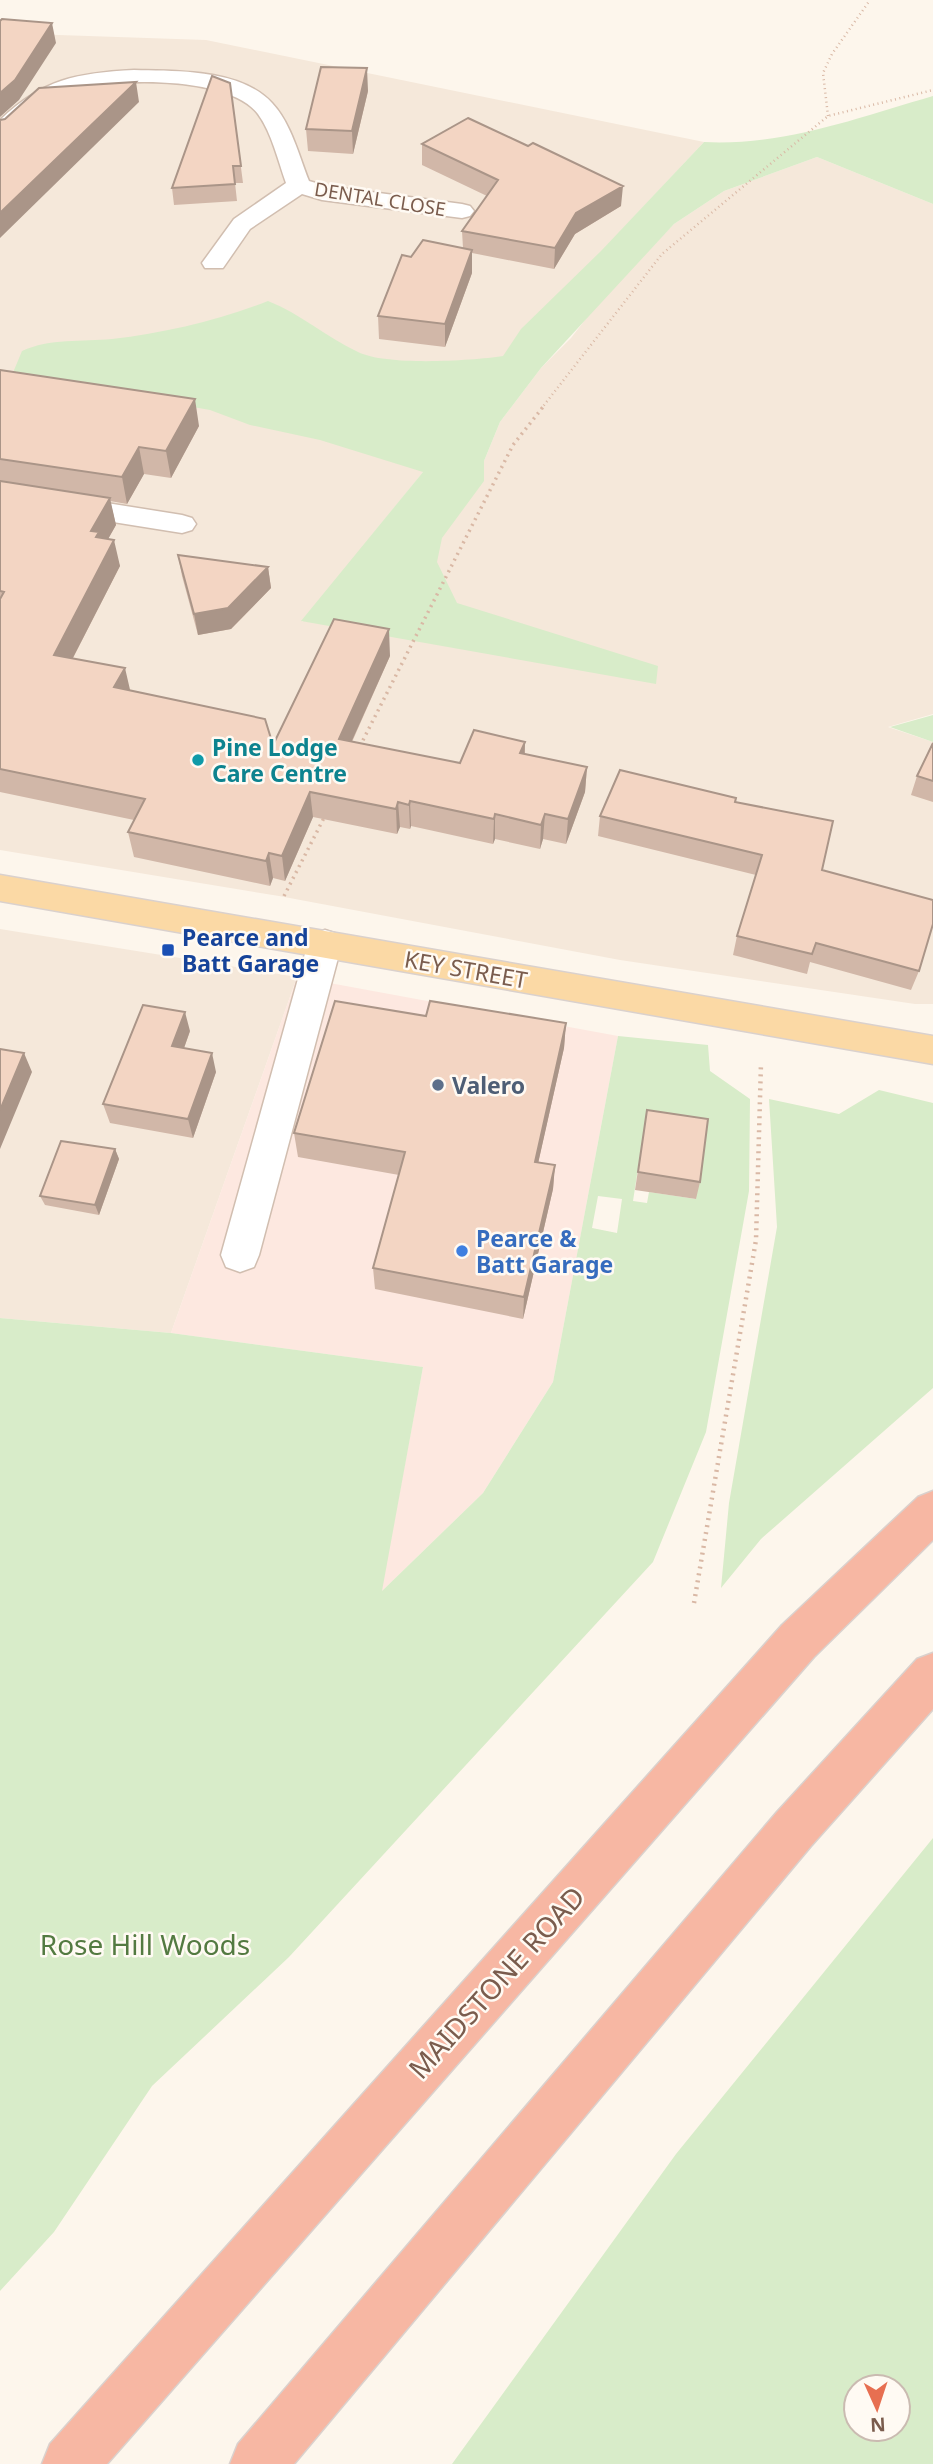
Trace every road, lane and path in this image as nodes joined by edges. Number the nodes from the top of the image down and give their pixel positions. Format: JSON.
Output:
{"nodes":[{"id":1,"x":870,"y":0,"type":"edge"},
{"id":2,"x":933,"y":90,"type":"edge"},
{"id":3,"x":828,"y":116,"type":"junction"},
{"id":4,"x":0,"y":132,"type":"edge"},
{"id":5,"x":299,"y":185,"type":"junction"},
{"id":6,"x":462,"y":211,"type":"dead end"},
{"id":7,"x":214,"y":263,"type":"dead end"},
{"id":8,"x":0,"y":495,"type":"edge"},
{"id":9,"x":182,"y":524,"type":"dead end"},
{"id":10,"x":355,"y":757,"type":"edge"},
{"id":11,"x":329,"y":807,"type":"edge"},
{"id":12,"x":0,"y":888,"type":"edge"},
{"id":13,"x":266,"y":931,"type":"junction"},
{"id":14,"x":325,"y":943,"type":"junction"},
{"id":15,"x":762,"y":1024,"type":"junction"},
{"id":16,"x":933,"y":1050,"type":"edge"},
{"id":17,"x":240,"y":1255,"type":"dead end"},
{"id":18,"x":933,"y":1511,"type":"edge"},
{"id":19,"x":694,"y":1603,"type":"dead end"},
{"id":20,"x":933,"y":1675,"type":"edge"},
{"id":21,"x":265,"y":2457,"type":"edge"},
{"id":22,"x":70,"y":2464,"type":"edge"}],
"edges":[{"from":1,"to":3,"type":"path"},
{"from":2,"to":3,"type":"path"},
{"from":3,"to":10,"type":"path"},
{"from":4,"to":5,"type":"street","name":"DENTAL CLOSE"},
{"from":5,"to":6,"type":"street","name":"DENTAL CLOSE"},
{"from":5,"to":7,"type":"street","name":"DENTAL CLOSE"},
{"from":8,"to":9,"type":"street"},
{"from":11,"to":13,"type":"path"},
{"from":12,"to":13,"type":"main road","name":"KEY STREET"},
{"from":13,"to":14,"type":"main road","name":"KEY STREET"},
{"from":14,"to":15,"type":"main road","name":"KEY STREET"},
{"from":14,"to":17,"type":"street"},
{"from":15,"to":16,"type":"main road","name":"KEY STREET"},
{"from":15,"to":19,"type":"path"},
{"from":18,"to":22,"type":"highway","name":"MAIDSTONE ROAD"},
{"from":20,"to":21,"type":"highway"}]}
